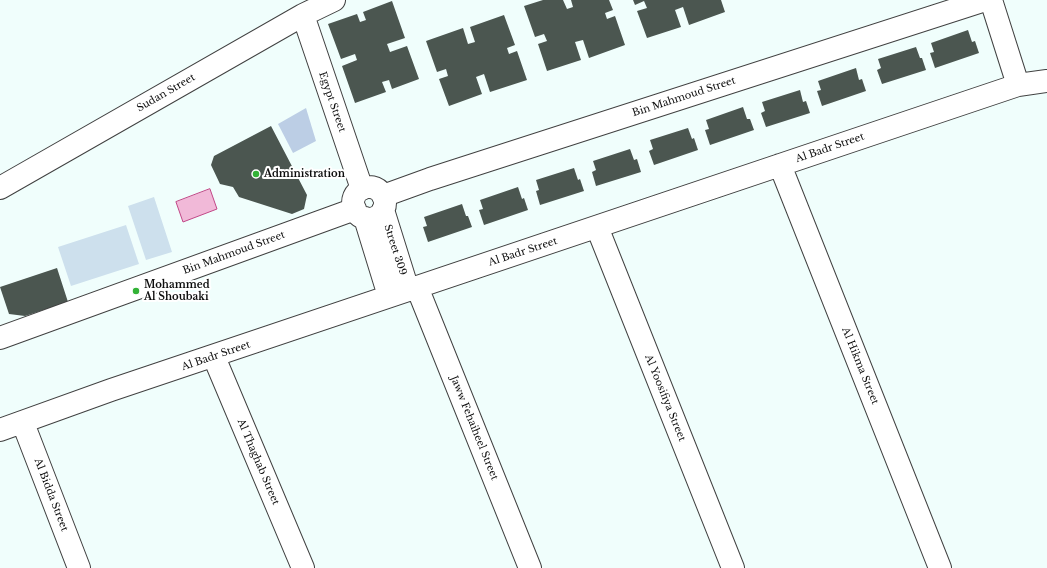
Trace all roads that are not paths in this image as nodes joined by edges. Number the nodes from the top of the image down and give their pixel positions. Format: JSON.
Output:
{"nodes":[{"id":1,"x":334,"y":0,"type":"edge"},
{"id":2,"x":985,"y":0,"type":"edge"},
{"id":3,"x":991,"y":0,"type":"edge"},
{"id":4,"x":303,"y":15,"type":"junction"},
{"id":5,"x":1047,"y":81,"type":"edge"},
{"id":6,"x":1018,"y":85,"type":"junction"},
{"id":7,"x":780,"y":165,"type":"junction"},
{"id":8,"x":0,"y":188,"type":"edge"},
{"id":9,"x":372,"y":208,"type":"junction"},
{"id":10,"x":597,"y":227,"type":"junction"},
{"id":11,"x":405,"y":291,"type":"junction"},
{"id":12,"x":0,"y":338,"type":"edge"},
{"id":13,"x":214,"y":357,"type":"junction"},
{"id":14,"x":22,"y":423,"type":"junction"},
{"id":15,"x":0,"y":430,"type":"edge"},
{"id":16,"x":79,"y":568,"type":"edge"},
{"id":17,"x":303,"y":568,"type":"edge"},
{"id":18,"x":530,"y":568,"type":"edge"},
{"id":19,"x":733,"y":568,"type":"edge"},
{"id":20,"x":940,"y":568,"type":"edge"}],
"edges":[{"from":1,"to":4,"type":"street","name":"Sudan Street"},
{"from":2,"to":9,"type":"street","name":"Bin Mahmoud Street"},
{"from":3,"to":6,"type":"street"},
{"from":4,"to":8,"type":"street","name":"Sudan Street"},
{"from":4,"to":9,"type":"street","name":"Egypt Street"},
{"from":5,"to":6,"type":"street","name":"Al Badr Street"},
{"from":6,"to":7,"type":"street","name":"Al Badr Street"},
{"from":7,"to":10,"type":"street","name":"Al Badr Street"},
{"from":7,"to":20,"type":"street","name":"Al Hikma Street"},
{"from":9,"to":11,"type":"street","name":"Street 309"},
{"from":9,"to":12,"type":"street","name":"Bin Mahmoud Street"},
{"from":10,"to":11,"type":"street","name":"Al Badr Street"},
{"from":10,"to":19,"type":"street","name":"Al Yoosifiya Street"},
{"from":11,"to":13,"type":"street","name":"Al Badr Street"},
{"from":11,"to":18,"type":"street","name":"Jaww Fehaiheel Street"},
{"from":13,"to":14,"type":"street","name":"Al Badr Street"},
{"from":13,"to":17,"type":"street","name":"Al Thaghab Street"},
{"from":14,"to":15,"type":"street","name":"Al Badr Street"},
{"from":14,"to":16,"type":"street","name":"Al Bidda Street"}]}
